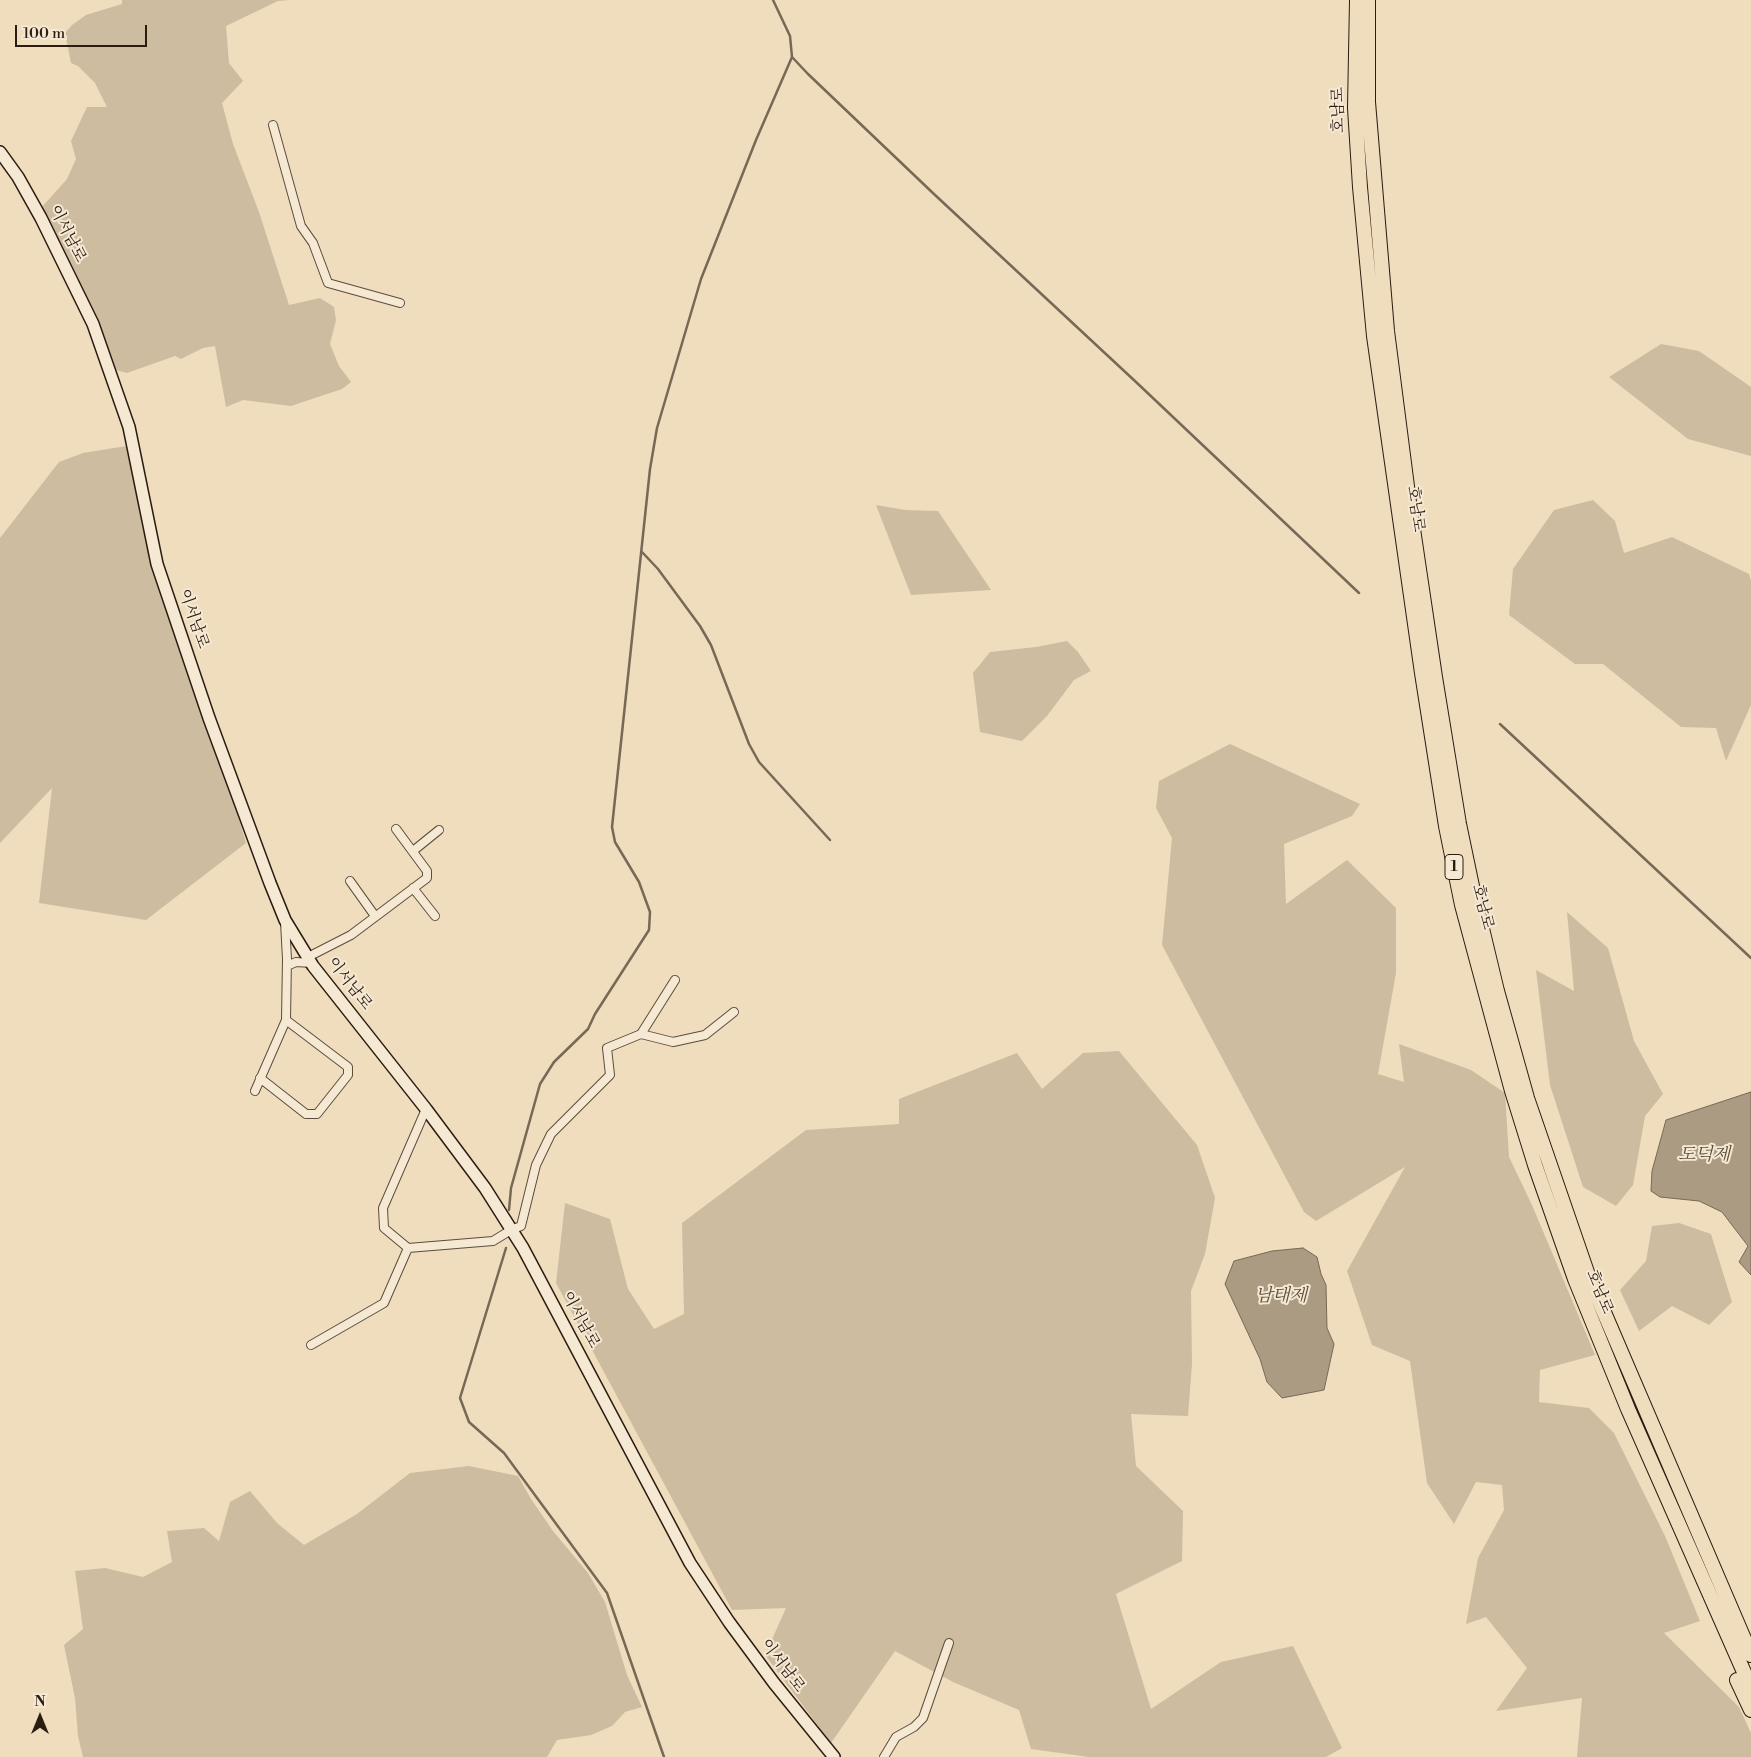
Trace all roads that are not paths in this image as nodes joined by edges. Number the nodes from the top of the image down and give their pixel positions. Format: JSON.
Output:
{"nodes":[{"id":1,"x":1357,"y":0,"type":"edge"},
{"id":2,"x":1368,"y":0,"type":"edge"},
{"id":3,"x":273,"y":125,"type":"dead end"},
{"id":4,"x":0,"y":152,"type":"edge"},
{"id":5,"x":400,"y":303,"type":"dead end"},
{"id":6,"x":396,"y":829,"type":"dead end"},
{"id":7,"x":439,"y":830,"type":"dead end"},
{"id":8,"x":412,"y":851,"type":"junction"},
{"id":9,"x":350,"y":881,"type":"dead end"},
{"id":10,"x":413,"y":888,"type":"junction"},
{"id":11,"x":375,"y":916,"type":"junction"},
{"id":12,"x":435,"y":916,"type":"dead end"},
{"id":13,"x":285,"y":920,"type":"junction"},
{"id":14,"x":310,"y":960,"type":"junction"},
{"id":15,"x":287,"y":966,"type":"junction"},
{"id":16,"x":675,"y":980,"type":"dead end"},
{"id":17,"x":734,"y":1012,"type":"dead end"},
{"id":18,"x":286,"y":1020,"type":"junction"},
{"id":19,"x":641,"y":1034,"type":"junction"},
{"id":20,"x":260,"y":1078,"type":"junction"},
{"id":21,"x":255,"y":1091,"type":"dead end"},
{"id":22,"x":426,"y":1109,"type":"junction"},
{"id":23,"x":511,"y":1230,"type":"junction"},
{"id":24,"x":408,"y":1248,"type":"junction"},
{"id":25,"x":311,"y":1345,"type":"dead end"},
{"id":26,"x":1628,"y":1409,"type":"junction"},
{"id":27,"x":1675,"y":1538,"type":"dead end"},
{"id":28,"x":949,"y":1643,"type":"dead end"},
{"id":29,"x":1751,"y":1655,"type":"edge"},
{"id":30,"x":1737,"y":1680,"type":"dead end"},
{"id":31,"x":1751,"y":1688,"type":"edge"},
{"id":32,"x":1751,"y":1710,"type":"edge"},
{"id":33,"x":834,"y":1757,"type":"edge"},
{"id":34,"x":884,"y":1757,"type":"edge"}],
"edges":[{"from":1,"to":26,"type":"highway","name":"호남로","number":"1"},
{"from":2,"to":29,"type":"highway","name":"호남로","number":"1"},
{"from":3,"to":5,"type":"street"},
{"from":4,"to":13,"type":"main road","name":"이서남로"},
{"from":6,"to":8,"type":"street"},
{"from":7,"to":8,"type":"street"},
{"from":8,"to":10,"type":"street"},
{"from":9,"to":11,"type":"street"},
{"from":10,"to":11,"type":"street"},
{"from":10,"to":12,"type":"street"},
{"from":11,"to":14,"type":"street"},
{"from":13,"to":14,"type":"main road","name":"이서남로"},
{"from":13,"to":15,"type":"street"},
{"from":14,"to":15,"type":"street"},
{"from":14,"to":22,"type":"main road","name":"이서남로"},
{"from":15,"to":18,"type":"street"},
{"from":16,"to":19,"type":"street"},
{"from":17,"to":19,"type":"street"},
{"from":18,"to":20,"type":"street"},
{"from":18,"to":20,"type":"street"},
{"from":19,"to":23,"type":"street"},
{"from":20,"to":21,"type":"street"},
{"from":22,"to":23,"type":"main road","name":"이서남로"},
{"from":22,"to":24,"type":"street"},
{"from":23,"to":24,"type":"street"},
{"from":23,"to":33,"type":"main road","name":"이서남로"},
{"from":24,"to":25,"type":"street"},
{"from":26,"to":27,"type":"highway"},
{"from":26,"to":31,"type":"highway","name":"호남로","number":"1"},
{"from":28,"to":34,"type":"street"},
{"from":30,"to":32,"type":"highway"}]}
